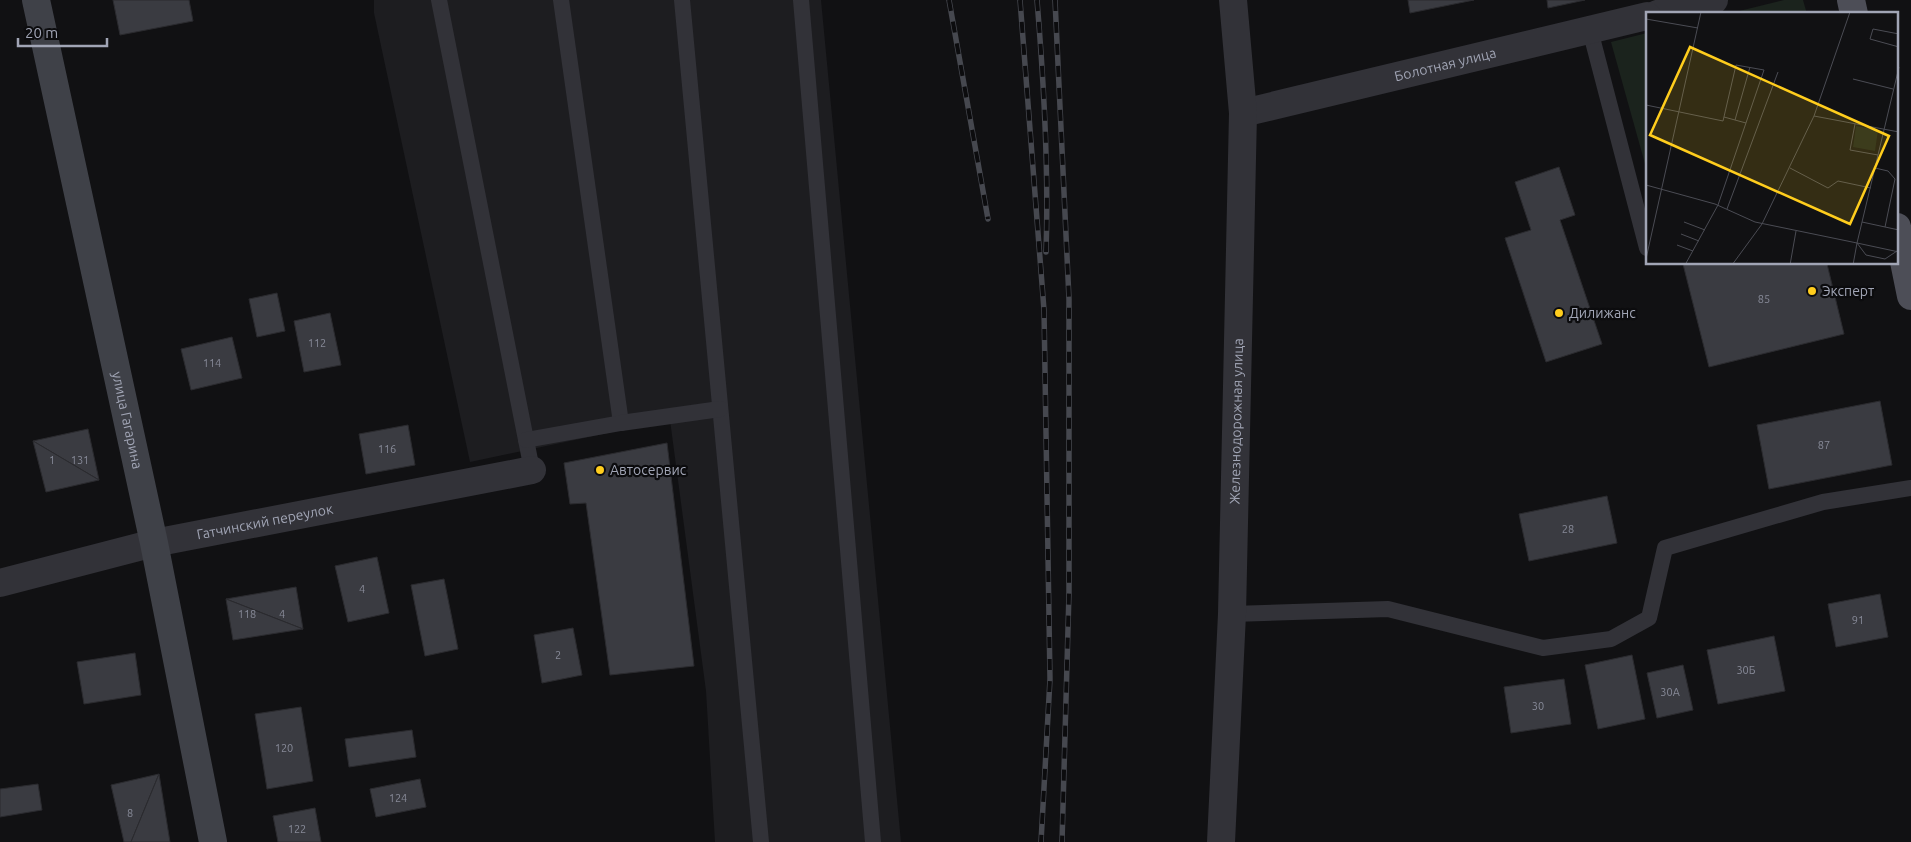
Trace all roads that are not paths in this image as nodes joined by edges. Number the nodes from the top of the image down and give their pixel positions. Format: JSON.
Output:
{"nodes":[{"id":1,"x":36,"y":0,"type":"edge"},
{"id":2,"x":439,"y":0,"type":"edge"},
{"id":3,"x":561,"y":0,"type":"edge"},
{"id":4,"x":682,"y":0,"type":"edge"},
{"id":5,"x":801,"y":0,"type":"edge"},
{"id":6,"x":1233,"y":0,"type":"edge"},
{"id":7,"x":1714,"y":0,"type":"edge"},
{"id":8,"x":1665,"y":12,"type":"edge"},
{"id":9,"x":1646,"y":16,"type":"edge"},
{"id":10,"x":1590,"y":30,"type":"junction"},
{"id":11,"x":1243,"y":113,"type":"junction"},
{"id":12,"x":1898,"y":233,"type":"edge"},
{"id":13,"x":1646,"y":244,"type":"edge"},
{"id":14,"x":1911,"y":296,"type":"edge"},
{"id":15,"x":720,"y":409,"type":"junction"},
{"id":16,"x":620,"y":423,"type":"junction"},
{"id":17,"x":526,"y":440,"type":"junction"},
{"id":18,"x":532,"y":470,"type":"joint"},
{"id":19,"x":1911,"y":488,"type":"edge"},
{"id":20,"x":154,"y":543,"type":"junction"},
{"id":21,"x":0,"y":583,"type":"edge"},
{"id":22,"x":1232,"y":614,"type":"junction"},
{"id":23,"x":213,"y":842,"type":"edge"},
{"id":24,"x":761,"y":842,"type":"edge"},
{"id":25,"x":873,"y":842,"type":"edge"},
{"id":26,"x":1222,"y":842,"type":"edge"}],
"edges":[{"from":1,"to":20,"type":"street","name":"улица Гагарина"},
{"from":2,"to":17,"type":"lane"},
{"from":3,"to":16,"type":"lane"},
{"from":4,"to":15,"type":"lane"},
{"from":5,"to":25,"type":"lane"},
{"from":6,"to":11,"type":"street","name":"Железнодорожная улица"},
{"from":7,"to":8,"type":"street"},
{"from":9,"to":10,"type":"street","name":"Болотная улица"},
{"from":10,"to":11,"type":"street","name":"Болотная улица"},
{"from":10,"to":13,"type":"lane"},
{"from":11,"to":22,"type":"street","name":"Железнодорожная улица"},
{"from":12,"to":14,"type":"main road"},
{"from":15,"to":16,"type":"lane"},
{"from":15,"to":24,"type":"lane"},
{"from":16,"to":17,"type":"lane"},
{"from":17,"to":18,"type":"lane"},
{"from":18,"to":20,"type":"street","name":"Гатчинский переулок"},
{"from":19,"to":22,"type":"lane"},
{"from":20,"to":21,"type":"street","name":"Гатчинский переулок"},
{"from":20,"to":23,"type":"street","name":"улица Гагарина"},
{"from":22,"to":26,"type":"street","name":"Железнодорожная улица"}]}
